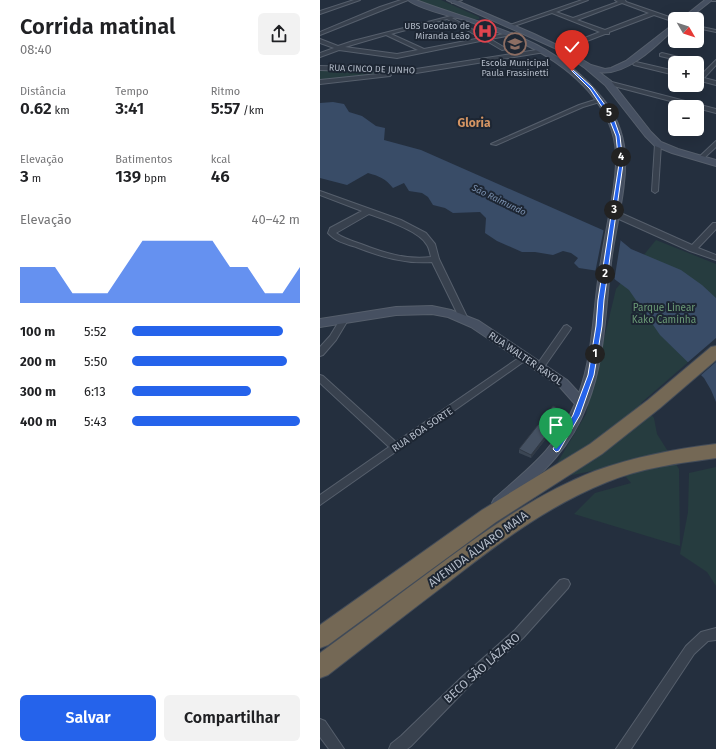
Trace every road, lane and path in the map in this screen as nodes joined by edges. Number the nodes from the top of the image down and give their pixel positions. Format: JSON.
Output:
{"nodes":[{"id":1,"x":358,"y":0,"type":"edge"},
{"id":2,"x":406,"y":0,"type":"edge"},
{"id":3,"x":411,"y":0,"type":"edge"},
{"id":4,"x":586,"y":0,"type":"edge"},
{"id":5,"x":628,"y":0,"type":"edge"},
{"id":6,"x":710,"y":0,"type":"edge"},
{"id":7,"x":455,"y":1,"type":"edge"},
{"id":8,"x":620,"y":1,"type":"edge"},
{"id":9,"x":553,"y":12,"type":"junction"},
{"id":10,"x":694,"y":12,"type":"edge"},
{"id":11,"x":320,"y":13,"type":"edge"},
{"id":12,"x":654,"y":13,"type":"junction"},
{"id":13,"x":483,"y":15,"type":"junction"},
{"id":14,"x":451,"y":17,"type":"junction"},
{"id":15,"x":668,"y":18,"type":"edge"},
{"id":16,"x":572,"y":20,"type":"junction"},
{"id":17,"x":472,"y":21,"type":"junction"},
{"id":18,"x":500,"y":21,"type":"junction"},
{"id":19,"x":487,"y":25,"type":"junction"},
{"id":20,"x":512,"y":25,"type":"junction"},
{"id":21,"x":704,"y":29,"type":"edge"},
{"id":22,"x":668,"y":31,"type":"edge"},
{"id":23,"x":607,"y":32,"type":"junction"},
{"id":24,"x":716,"y":32,"type":"edge"},
{"id":25,"x":320,"y":34,"type":"edge"},
{"id":26,"x":387,"y":34,"type":"junction"},
{"id":27,"x":510,"y":34,"type":"junction"},
{"id":28,"x":486,"y":39,"type":"junction"},
{"id":29,"x":320,"y":41,"type":"edge"},
{"id":30,"x":338,"y":48,"type":"junction"},
{"id":31,"x":504,"y":49,"type":"dead end"},
{"id":32,"x":561,"y":49,"type":"junction"},
{"id":33,"x":422,"y":51,"type":"junction"},
{"id":34,"x":543,"y":52,"type":"junction"},
{"id":35,"x":320,"y":55,"type":"edge"},
{"id":36,"x":662,"y":55,"type":"dead end"},
{"id":37,"x":668,"y":56,"type":"edge"},
{"id":38,"x":716,"y":62,"type":"edge"},
{"id":39,"x":636,"y":64,"type":"dead end"},
{"id":40,"x":704,"y":65,"type":"edge"},
{"id":41,"x":588,"y":66,"type":"junction"},
{"id":42,"x":714,"y":67,"type":"edge"},
{"id":43,"x":320,"y":68,"type":"edge"},
{"id":44,"x":416,"y":71,"type":"junction"},
{"id":45,"x":668,"y":71,"type":"edge"},
{"id":46,"x":576,"y":75,"type":"junction"},
{"id":47,"x":704,"y":75,"type":"edge"},
{"id":48,"x":704,"y":80,"type":"edge"},
{"id":49,"x":320,"y":82,"type":"edge"},
{"id":50,"x":608,"y":83,"type":"junction"},
{"id":51,"x":716,"y":84,"type":"edge"},
{"id":52,"x":601,"y":100,"type":"junction"},
{"id":53,"x":716,"y":111,"type":"edge"},
{"id":54,"x":632,"y":114,"type":"junction"},
{"id":55,"x":716,"y":143,"type":"edge"},
{"id":56,"x":494,"y":144,"type":"dead end"},
{"id":57,"x":658,"y":144,"type":"junction"},
{"id":58,"x":700,"y":159,"type":"junction"},
{"id":59,"x":716,"y":163,"type":"edge"},
{"id":60,"x":655,"y":191,"type":"dead end"},
{"id":61,"x":320,"y":193,"type":"edge"},
{"id":62,"x":368,"y":211,"type":"junction"},
{"id":63,"x":614,"y":213,"type":"junction"},
{"id":64,"x":716,"y":225,"type":"edge"},
{"id":65,"x":693,"y":249,"type":"junction"},
{"id":66,"x":716,"y":258,"type":"edge"},
{"id":67,"x":435,"y":259,"type":"junction"},
{"id":68,"x":464,"y":319,"type":"junction"},
{"id":69,"x":344,"y":320,"type":"junction"},
{"id":70,"x":320,"y":324,"type":"edge"},
{"id":71,"x":567,"y":328,"type":"dead end"},
{"id":72,"x":716,"y":351,"type":"edge"},
{"id":73,"x":320,"y":353,"type":"edge"},
{"id":74,"x":523,"y":358,"type":"junction"},
{"id":75,"x":540,"y":368,"type":"junction"},
{"id":76,"x":320,"y":378,"type":"edge"},
{"id":77,"x":563,"y":383,"type":"junction"},
{"id":78,"x":587,"y":388,"type":"junction"},
{"id":79,"x":582,"y":404,"type":"junction"},
{"id":80,"x":395,"y":447,"type":"junction"},
{"id":81,"x":716,"y":451,"type":"edge"},
{"id":82,"x":320,"y":501,"type":"edge"},
{"id":83,"x":489,"y":516,"type":"junction"},
{"id":84,"x":564,"y":584,"type":"dead end"},
{"id":85,"x":716,"y":634,"type":"edge"},
{"id":86,"x":320,"y":638,"type":"edge"},
{"id":87,"x":320,"y":667,"type":"edge"},
{"id":88,"x":320,"y":726,"type":"edge"},
{"id":89,"x":337,"y":749,"type":"edge"},
{"id":90,"x":396,"y":749,"type":"edge"},
{"id":91,"x":623,"y":749,"type":"edge"}],
"edges":[{"from":1,"to":11,"type":"street"},
{"from":2,"to":25,"type":"street"},
{"from":3,"to":14,"type":"street","name":"AVENIDA ÁLVARO MAIA"},
{"from":4,"to":9,"type":"street"},
{"from":5,"to":8,"type":"street"},
{"from":6,"to":10,"type":"street"},
{"from":7,"to":13,"type":"street"},
{"from":8,"to":12,"type":"street"},
{"from":8,"to":16,"type":"street"},
{"from":9,"to":16,"type":"street"},
{"from":9,"to":20,"type":"street"},
{"from":12,"to":15,"type":"street"},
{"from":12,"to":23,"type":"street"},
{"from":13,"to":17,"type":"street"},
{"from":13,"to":18,"type":"street"},
{"from":14,"to":17,"type":"street","name":"AVENIDA ÁLVARO MAIA"},
{"from":14,"to":26,"type":"street"},
{"from":14,"to":28,"type":"street"},
{"from":16,"to":23,"type":"street"},
{"from":17,"to":19,"type":"street","name":"AVENIDA ÁLVARO MAIA"},
{"from":18,"to":19,"type":"street"},
{"from":18,"to":20,"type":"street"},
{"from":19,"to":27,"type":"street","name":"AVENIDA ÁLVARO MAIA"},
{"from":20,"to":32,"type":"street"},
{"from":21,"to":24,"type":"street"},
{"from":22,"to":41,"type":"street"},
{"from":23,"to":32,"type":"street"},
{"from":26,"to":30,"type":"street"},
{"from":26,"to":33,"type":"street"},
{"from":27,"to":28,"type":"street"},
{"from":27,"to":34,"type":"street","name":"AVENIDA ÁLVARO MAIA"},
{"from":28,"to":31,"type":"street"},
{"from":28,"to":33,"type":"street"},
{"from":29,"to":30,"type":"street"},
{"from":30,"to":33,"type":"street"},
{"from":30,"to":35,"type":"street"},
{"from":32,"to":41,"type":"street"},
{"from":34,"to":44,"type":"street","name":"RUA CINCO DE JUNHO"},
{"from":34,"to":46,"type":"street","name":"AVENIDA ÁLVARO MAIA"},
{"from":36,"to":37,"type":"street"},
{"from":38,"to":42,"type":"street"},
{"from":39,"to":45,"type":"street"},
{"from":40,"to":42,"type":"street"},
{"from":41,"to":50,"type":"street"},
{"from":42,"to":47,"type":"street"},
{"from":43,"to":44,"type":"street","name":"RUA CINCO DE JUNHO"},
{"from":44,"to":49,"type":"street"},
{"from":46,"to":52,"type":"street","name":"AVENIDA ÁLVARO MAIA"},
{"from":46,"to":54,"type":"street"},
{"from":48,"to":51,"type":"street"},
{"from":50,"to":53,"type":"street"},
{"from":50,"to":54,"type":"street"},
{"from":52,"to":56,"type":"street"},
{"from":52,"to":63,"type":"street","name":"AVENIDA ÁLVARO MAIA"},
{"from":54,"to":57,"type":"street"},
{"from":55,"to":58,"type":"street"},
{"from":57,"to":58,"type":"street"},
{"from":57,"to":60,"type":"street"},
{"from":58,"to":59,"type":"street"},
{"from":61,"to":62,"type":"street"},
{"from":62,"to":67,"type":"street"},
{"from":62,"to":67,"type":"street"},
{"from":63,"to":65,"type":"street"},
{"from":63,"to":78,"type":"street","name":"AVENIDA ÁLVARO MAIA"},
{"from":64,"to":65,"type":"street"},
{"from":65,"to":66,"type":"street"},
{"from":67,"to":68,"type":"street"},
{"from":68,"to":69,"type":"street","name":"RUA WALTER RAYOL"},
{"from":68,"to":74,"type":"street","name":"RUA WALTER RAYOL"},
{"from":69,"to":70,"type":"street","name":"RUA WALTER RAYOL"},
{"from":69,"to":73,"type":"street"},
{"from":71,"to":75,"type":"street"},
{"from":72,"to":83,"type":"highway","name":"AVENIDA ÁLVARO MAIA"},
{"from":74,"to":75,"type":"street","name":"RUA WALTER RAYOL"},
{"from":74,"to":80,"type":"street","name":"RUA BOA SORTE"},
{"from":75,"to":77,"type":"street","name":"RUA WALTER RAYOL"},
{"from":76,"to":80,"type":"street"},
{"from":77,"to":78,"type":"street"},
{"from":77,"to":79,"type":"street","name":"RUA WALTER RAYOL"},
{"from":78,"to":79,"type":"street","name":"AVENIDA ÁLVARO MAIA"},
{"from":79,"to":83,"type":"street","name":"AVENIDA ÁLVARO MAIA"},
{"from":80,"to":82,"type":"street","name":"RUA BOA SORTE"},
{"from":81,"to":87,"type":"highway","name":"AVENIDA ÁLVARO MAIA"},
{"from":83,"to":86,"type":"highway","name":"AVENIDA ÁLVARO MAIA"},
{"from":84,"to":90,"type":"street","name":"BECO SÃO LÁZARO"},
{"from":85,"to":91,"type":"street"},
{"from":88,"to":89,"type":"street"}]}
